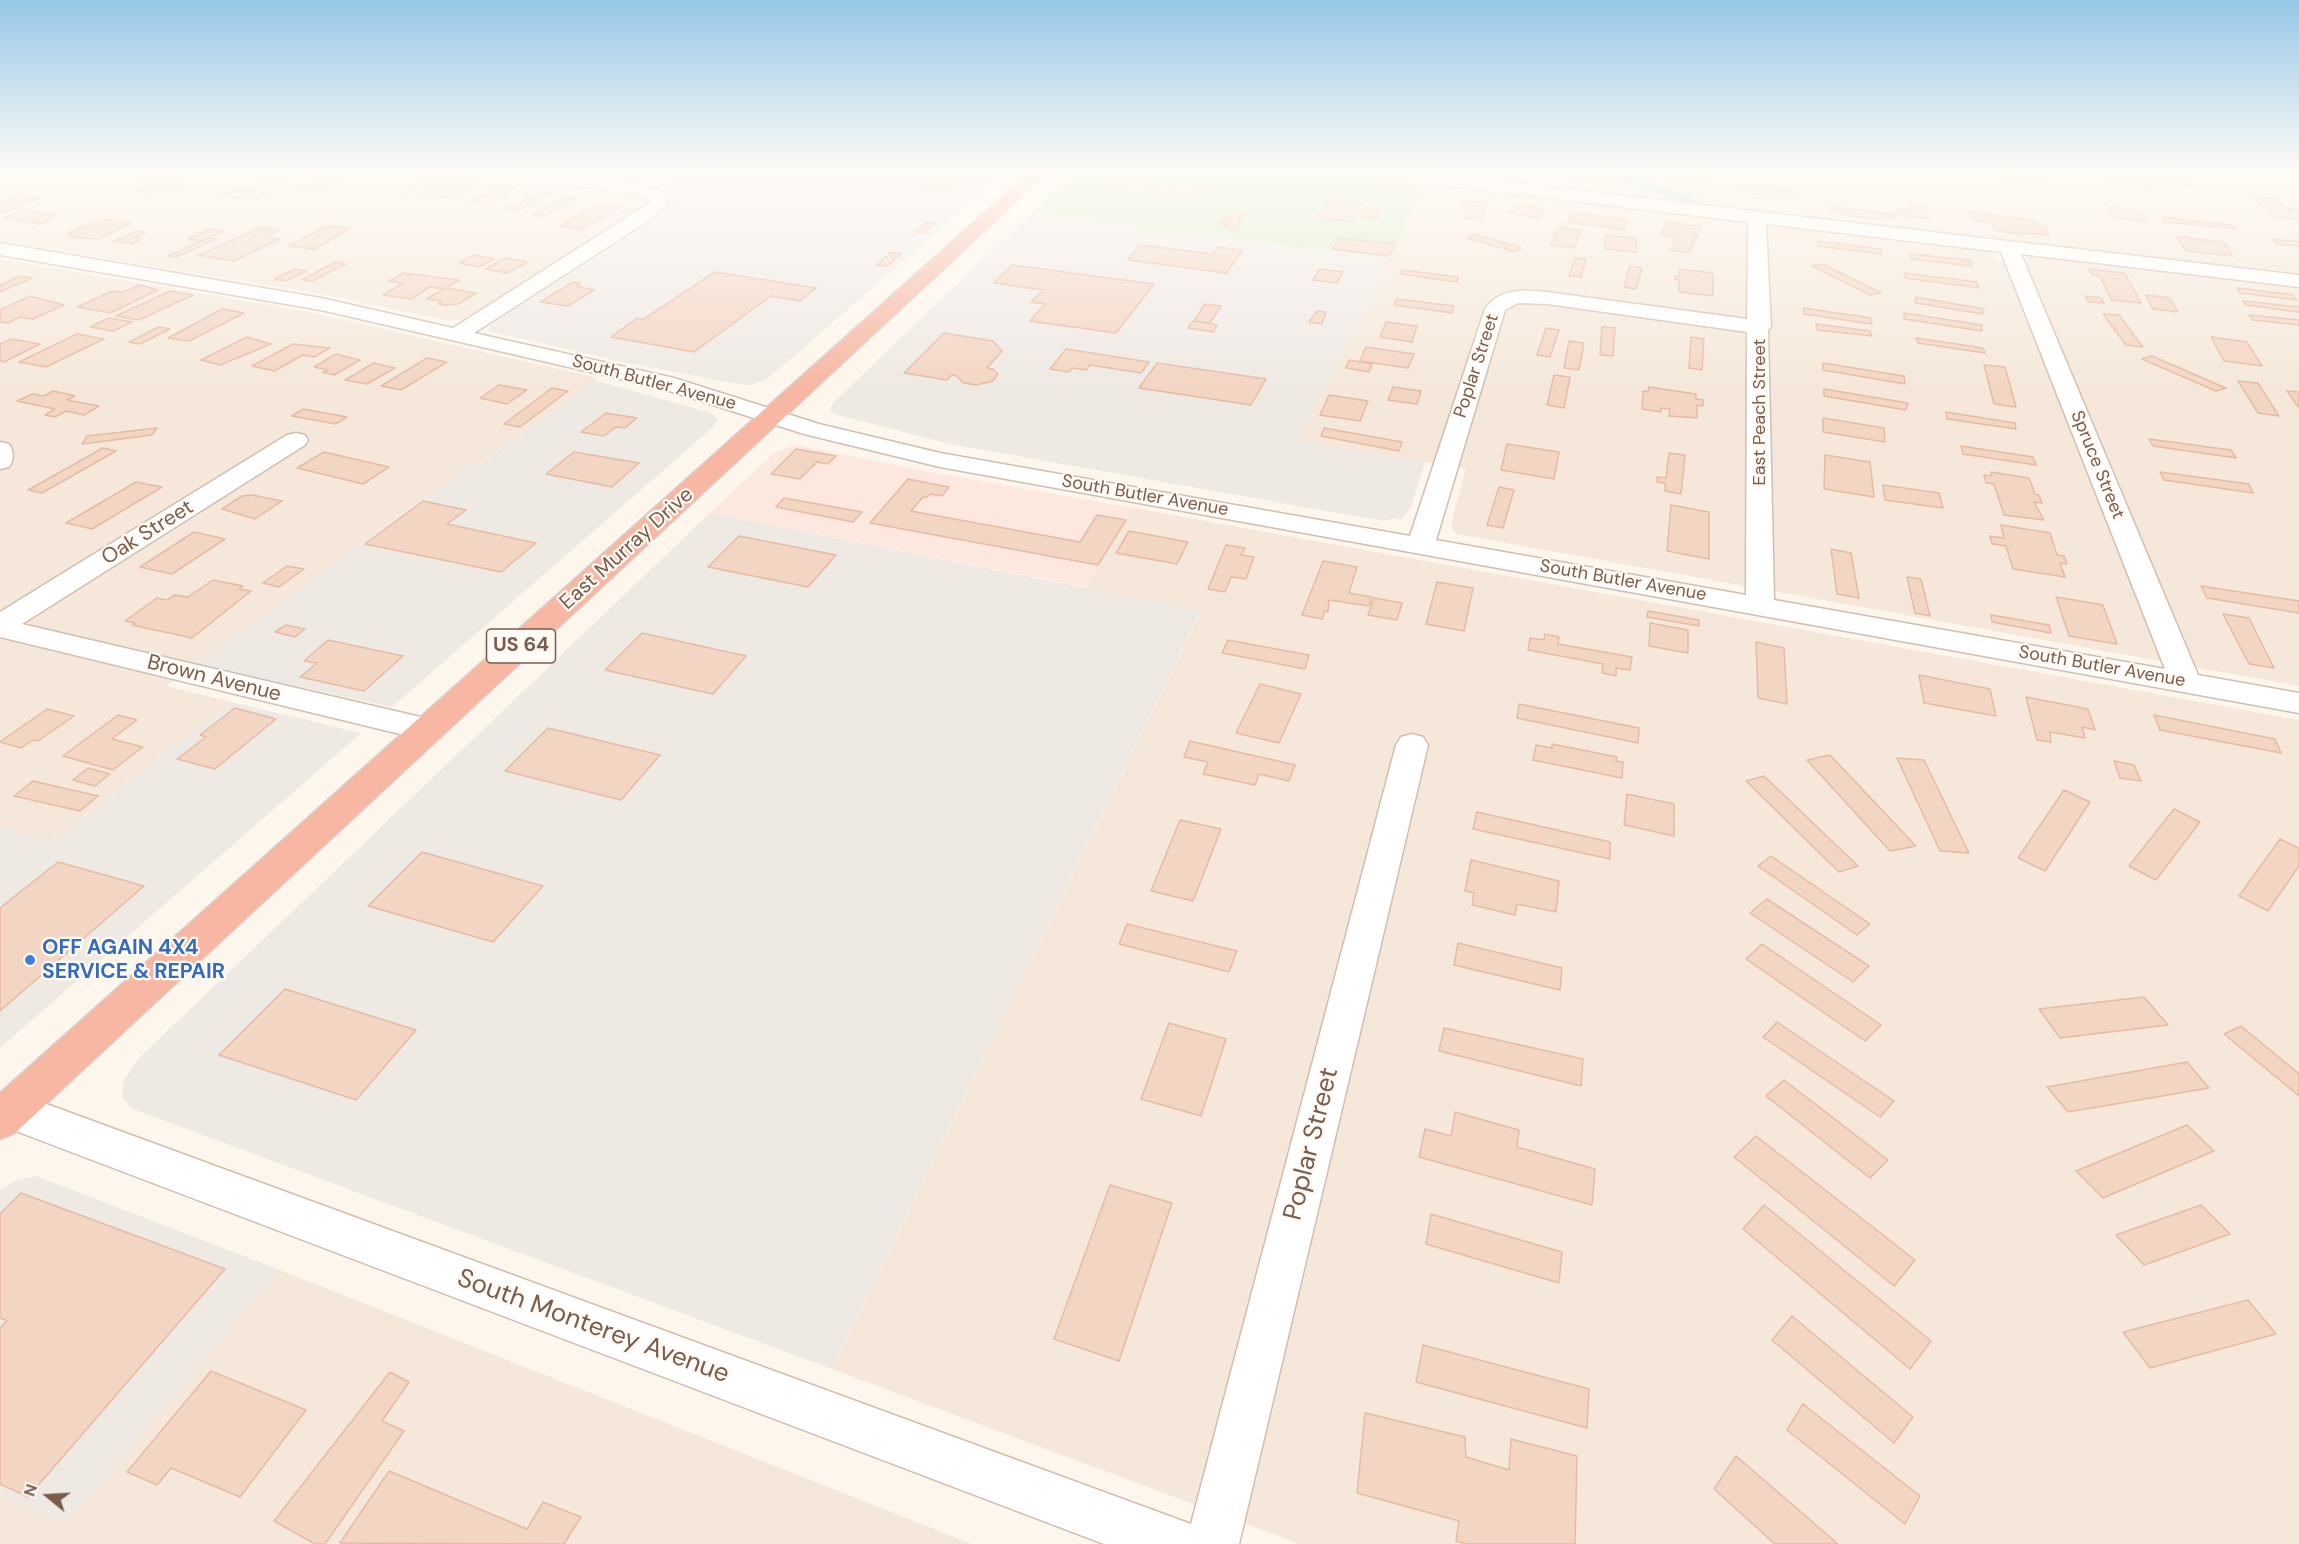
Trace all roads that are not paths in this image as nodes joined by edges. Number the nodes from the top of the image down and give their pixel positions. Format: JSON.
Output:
{"nodes":[{"id":1,"x":601,"y":243,"type":"edge"},
{"id":2,"x":962,"y":243,"type":"edge"},
{"id":3,"x":1758,"y":243,"type":"edge"},
{"id":4,"x":1969,"y":243,"type":"edge"},
{"id":5,"x":2009,"y":248,"type":"junction"},
{"id":6,"x":0,"y":249,"type":"edge"},
{"id":7,"x":2299,"y":281,"type":"edge"},
{"id":8,"x":1760,"y":327,"type":"junction"},
{"id":9,"x":456,"y":335,"type":"junction"},
{"id":10,"x":772,"y":417,"type":"junction"},
{"id":11,"x":296,"y":440,"type":"dead end"},
{"id":12,"x":0,"y":449,"type":"edge"},
{"id":13,"x":0,"y":462,"type":"edge"},
{"id":14,"x":1421,"y":544,"type":"junction"},
{"id":15,"x":1760,"y":606,"type":"junction"},
{"id":16,"x":0,"y":627,"type":"edge"},
{"id":17,"x":2186,"y":683,"type":"junction"},
{"id":18,"x":2299,"y":703,"type":"edge"},
{"id":19,"x":429,"y":730,"type":"junction"},
{"id":20,"x":1412,"y":745,"type":"dead end"},
{"id":21,"x":6,"y":1115,"type":"edge"},
{"id":22,"x":1175,"y":1544,"type":"edge"},
{"id":23,"x":1212,"y":1544,"type":"edge"}],
"edges":[{"from":1,"to":9,"type":"street"},
{"from":2,"to":10,"type":"highway","name":"East Murray Drive","number":"US 64"},
{"from":3,"to":8,"type":"street","name":"East Peach Street"},
{"from":4,"to":5,"type":"street"},
{"from":5,"to":7,"type":"street"},
{"from":5,"to":17,"type":"street","name":"Spruce Street"},
{"from":6,"to":9,"type":"street","name":"South Butler Avenue"},
{"from":8,"to":14,"type":"street","name":"Poplar Street"},
{"from":8,"to":15,"type":"street","name":"East Peach Street"},
{"from":9,"to":10,"type":"street","name":"South Butler Avenue"},
{"from":10,"to":14,"type":"street","name":"South Butler Avenue"},
{"from":10,"to":19,"type":"highway","name":"East Murray Drive","number":"US 64"},
{"from":11,"to":16,"type":"street","name":"Oak Street"},
{"from":12,"to":13,"type":"street"},
{"from":14,"to":15,"type":"street","name":"South Butler Avenue"},
{"from":15,"to":17,"type":"street","name":"South Butler Avenue"},
{"from":16,"to":19,"type":"street","name":"Brown Avenue"},
{"from":17,"to":18,"type":"street","name":"South Butler Avenue"},
{"from":19,"to":21,"type":"highway","name":"East Murray Drive","number":"US 64"},
{"from":20,"to":23,"type":"street","name":"Poplar Street"},
{"from":21,"to":22,"type":"street","name":"South Monterey Avenue"}]}
